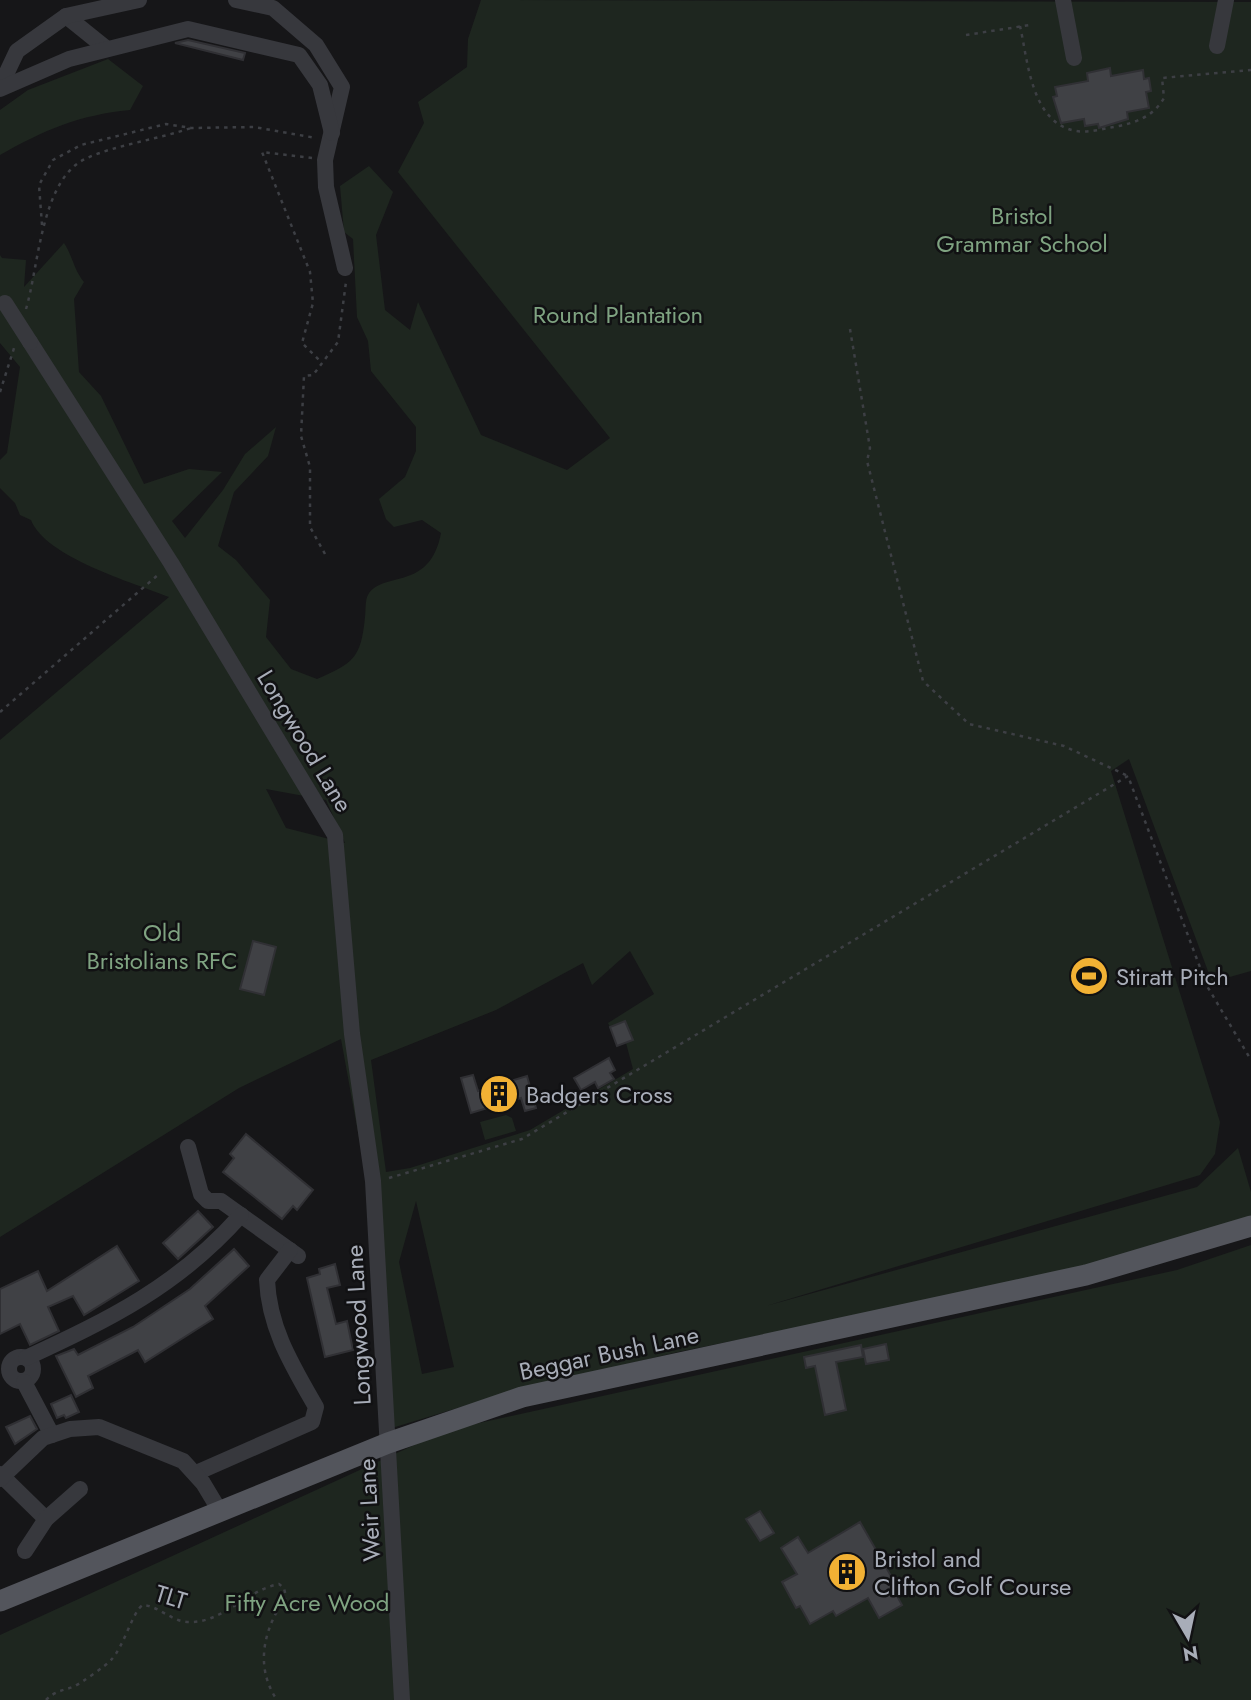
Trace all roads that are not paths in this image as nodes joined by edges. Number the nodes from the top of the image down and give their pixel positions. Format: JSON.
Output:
{"nodes":[{"id":1,"x":139,"y":0,"type":"edge"},
{"id":2,"x":236,"y":0,"type":"edge"},
{"id":3,"x":1063,"y":0,"type":"edge"},
{"id":4,"x":1226,"y":0,"type":"edge"},
{"id":5,"x":66,"y":16,"type":"junction"},
{"id":6,"x":1217,"y":46,"type":"dead end"},
{"id":7,"x":107,"y":50,"type":"junction"},
{"id":8,"x":1073,"y":58,"type":"dead end"},
{"id":9,"x":0,"y":88,"type":"edge"},
{"id":10,"x":331,"y":137,"type":"junction"},
{"id":11,"x":345,"y":268,"type":"road end"},
{"id":12,"x":2,"y":299,"type":"edge"},
{"id":13,"x":188,"y":1147,"type":"dead end"},
{"id":14,"x":241,"y":1215,"type":"junction"},
{"id":15,"x":1251,"y":1226,"type":"edge"},
{"id":16,"x":26,"y":1358,"type":"junction"},
{"id":17,"x":4,"y":1371,"type":"edge"},
{"id":18,"x":24,"y":1382,"type":"junction"},
{"id":19,"x":52,"y":1435,"type":"junction"},
{"id":20,"x":387,"y":1443,"type":"junction"},
{"id":21,"x":196,"y":1473,"type":"junction"},
{"id":22,"x":1,"y":1476,"type":"edge"},
{"id":23,"x":80,"y":1489,"type":"dead end"},
{"id":24,"x":221,"y":1513,"type":"junction"},
{"id":25,"x":46,"y":1519,"type":"junction"},
{"id":26,"x":25,"y":1551,"type":"dead end"},
{"id":27,"x":0,"y":1601,"type":"edge"},
{"id":28,"x":402,"y":1700,"type":"edge"}],
"edges":[{"from":1,"to":5,"type":"street"},
{"from":2,"to":10,"type":"street"},
{"from":3,"to":8,"type":"street"},
{"from":4,"to":6,"type":"street"},
{"from":5,"to":7,"type":"street"},
{"from":5,"to":9,"type":"street"},
{"from":7,"to":9,"type":"street"},
{"from":7,"to":10,"type":"street"},
{"from":10,"to":11,"type":"street"},
{"from":12,"to":20,"type":"street","name":"Longwood Lane","bridge":true},
{"from":13,"to":14,"type":"street"},
{"from":14,"to":16,"type":"street"},
{"from":14,"to":21,"type":"street"},
{"from":15,"to":20,"type":"main road","name":"Beggar Bush Lane"},
{"from":16,"to":17,"type":"street"},
{"from":16,"to":18,"type":"street"},
{"from":17,"to":18,"type":"street"},
{"from":18,"to":19,"type":"street"},
{"from":19,"to":21,"type":"street"},
{"from":19,"to":22,"type":"street"},
{"from":20,"to":24,"type":"main road","name":"Beggar Bush Lane"},
{"from":20,"to":28,"type":"street","name":"Weir Lane"},
{"from":21,"to":24,"type":"street"},
{"from":22,"to":25,"type":"street"},
{"from":23,"to":25,"type":"street"},
{"from":24,"to":27,"type":"main road","name":"Beggar Bush Lane"},
{"from":25,"to":26,"type":"street"}]}
